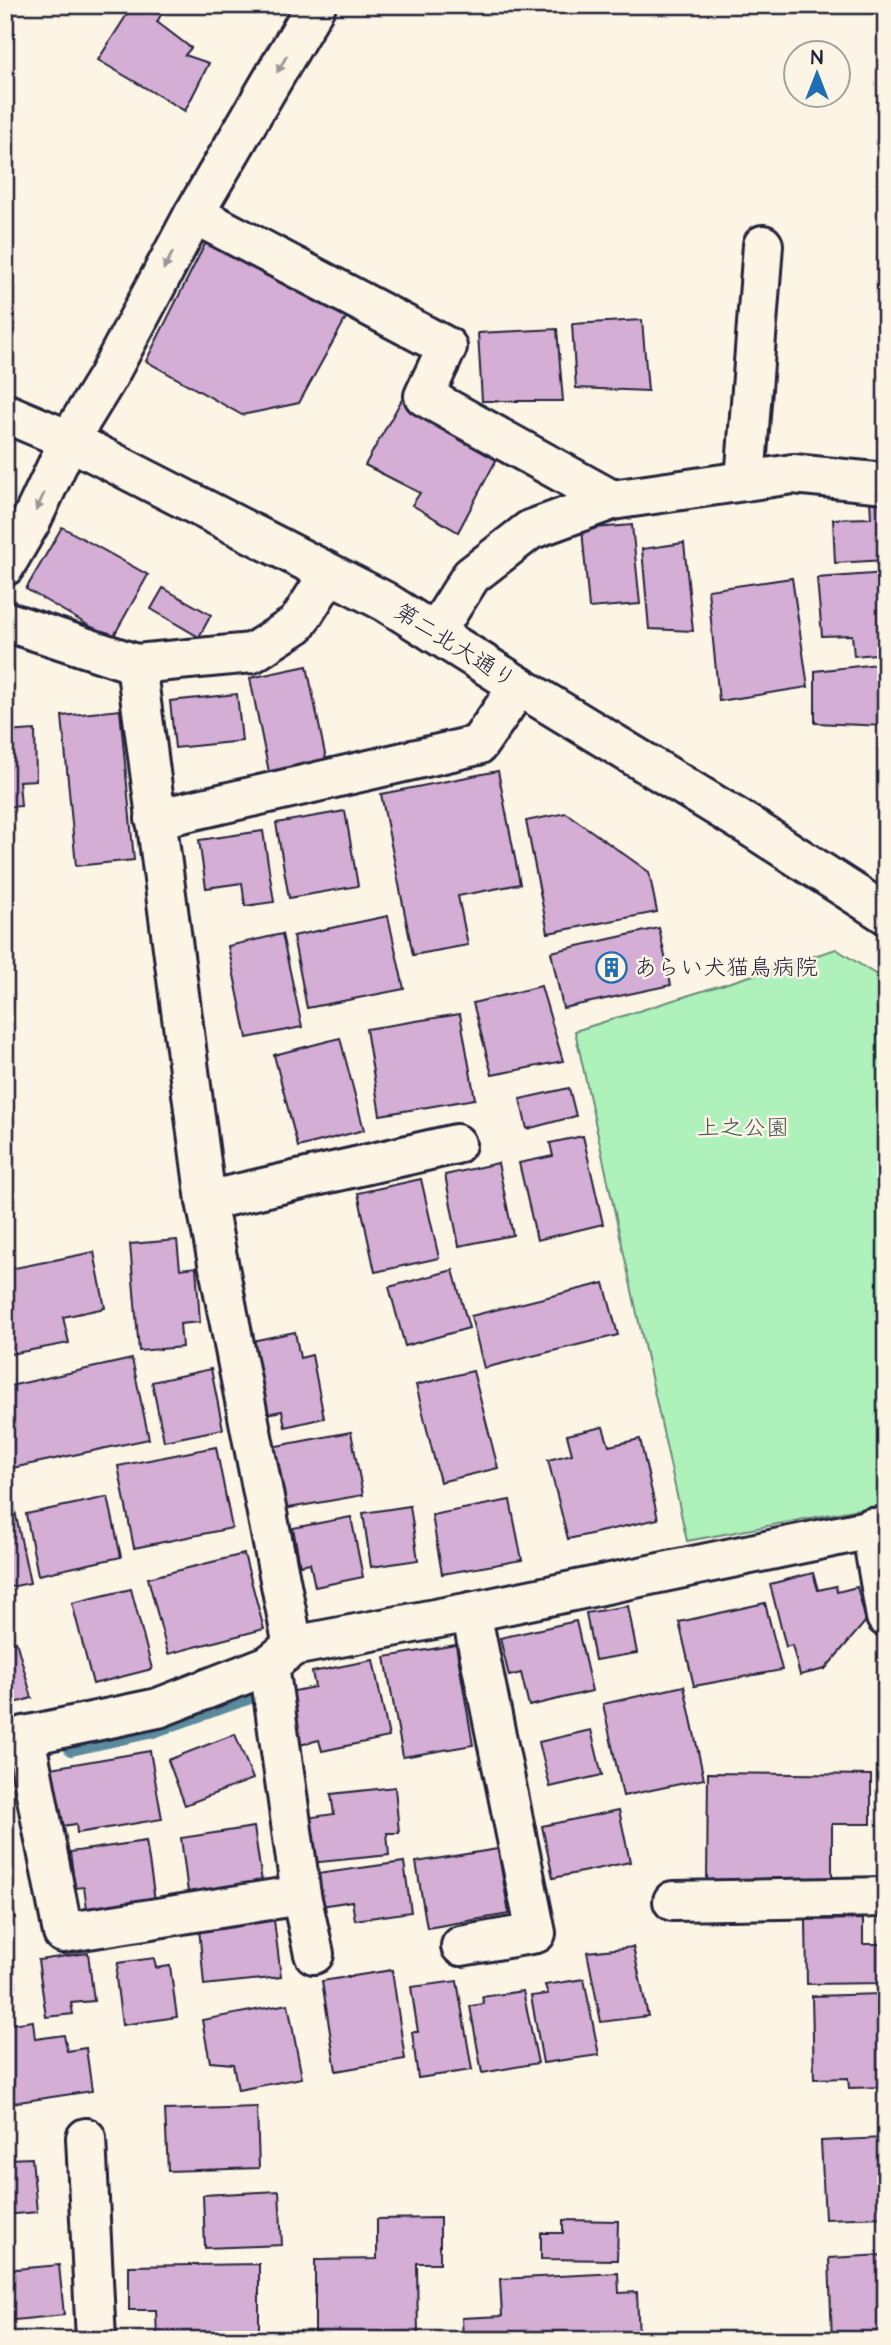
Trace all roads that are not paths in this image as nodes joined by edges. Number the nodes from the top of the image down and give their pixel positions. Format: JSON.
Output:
{"nodes":[{"id":1,"x":316,"y":5,"type":"edge"},
{"id":2,"x":194,"y":214,"type":"junction"},
{"id":3,"x":763,"y":245,"type":"dead end"},
{"id":4,"x":5,"y":413,"type":"edge"},
{"id":5,"x":69,"y":440,"type":"junction"},
{"id":6,"x":745,"y":481,"type":"junction"},
{"id":7,"x":886,"y":483,"type":"edge"},
{"id":8,"x":612,"y":500,"type":"junction"},
{"id":9,"x":5,"y":566,"type":"edge"},
{"id":10,"x":329,"y":574,"type":"junction"},
{"id":11,"x":5,"y":621,"type":"edge"},
{"id":12,"x":435,"y":633,"type":"junction"},
{"id":13,"x":136,"y":664,"type":"junction"},
{"id":14,"x":519,"y":686,"type":"junction"},
{"id":15,"x":155,"y":819,"type":"junction"},
{"id":16,"x":886,"y":914,"type":"edge"},
{"id":17,"x":456,"y":1144,"type":"dead end"},
{"id":18,"x":206,"y":1201,"type":"junction"},
{"id":19,"x":878,"y":1527,"type":"edge"},
{"id":20,"x":471,"y":1612,"type":"junction"},
{"id":21,"x":886,"y":1617,"type":"edge"},
{"id":22,"x":281,"y":1656,"type":"junction"},
{"id":23,"x":15,"y":1738,"type":"edge"},
{"id":24,"x":301,"y":1895,"type":"junction"},
{"id":25,"x":886,"y":1897,"type":"edge"},
{"id":26,"x":673,"y":1900,"type":"dead end"},
{"id":27,"x":461,"y":1946,"type":"dead end"},
{"id":28,"x":314,"y":1954,"type":"dead end"},
{"id":29,"x":86,"y":2138,"type":"dead end"},
{"id":30,"x":96,"y":2340,"type":"edge"}],
"edges":[{"from":1,"to":2,"type":"street","one_way":true},
{"from":2,"to":5,"type":"street","one_way":true},
{"from":2,"to":8,"type":"street"},
{"from":3,"to":6,"type":"street"},
{"from":4,"to":5,"type":"street","name":"第二北大通り"},
{"from":5,"to":9,"type":"street","one_way":true},
{"from":5,"to":10,"type":"street","name":"第二北大通り"},
{"from":6,"to":7,"type":"street"},
{"from":6,"to":8,"type":"street"},
{"from":8,"to":12,"type":"street"},
{"from":10,"to":12,"type":"street","name":"第二北大通り"},
{"from":10,"to":13,"type":"street"},
{"from":11,"to":13,"type":"street"},
{"from":12,"to":14,"type":"street","name":"第二北大通り"},
{"from":13,"to":15,"type":"street"},
{"from":14,"to":15,"type":"street"},
{"from":14,"to":16,"type":"street","name":"第二北大通り"},
{"from":15,"to":18,"type":"street"},
{"from":17,"to":18,"type":"street"},
{"from":18,"to":22,"type":"street"},
{"from":19,"to":20,"type":"street"},
{"from":19,"to":21,"type":"street"},
{"from":20,"to":22,"type":"street"},
{"from":20,"to":27,"type":"street"},
{"from":22,"to":23,"type":"street"},
{"from":22,"to":24,"type":"street"},
{"from":23,"to":24,"type":"street"},
{"from":24,"to":28,"type":"street"},
{"from":25,"to":26,"type":"street"},
{"from":29,"to":30,"type":"street"}]}
